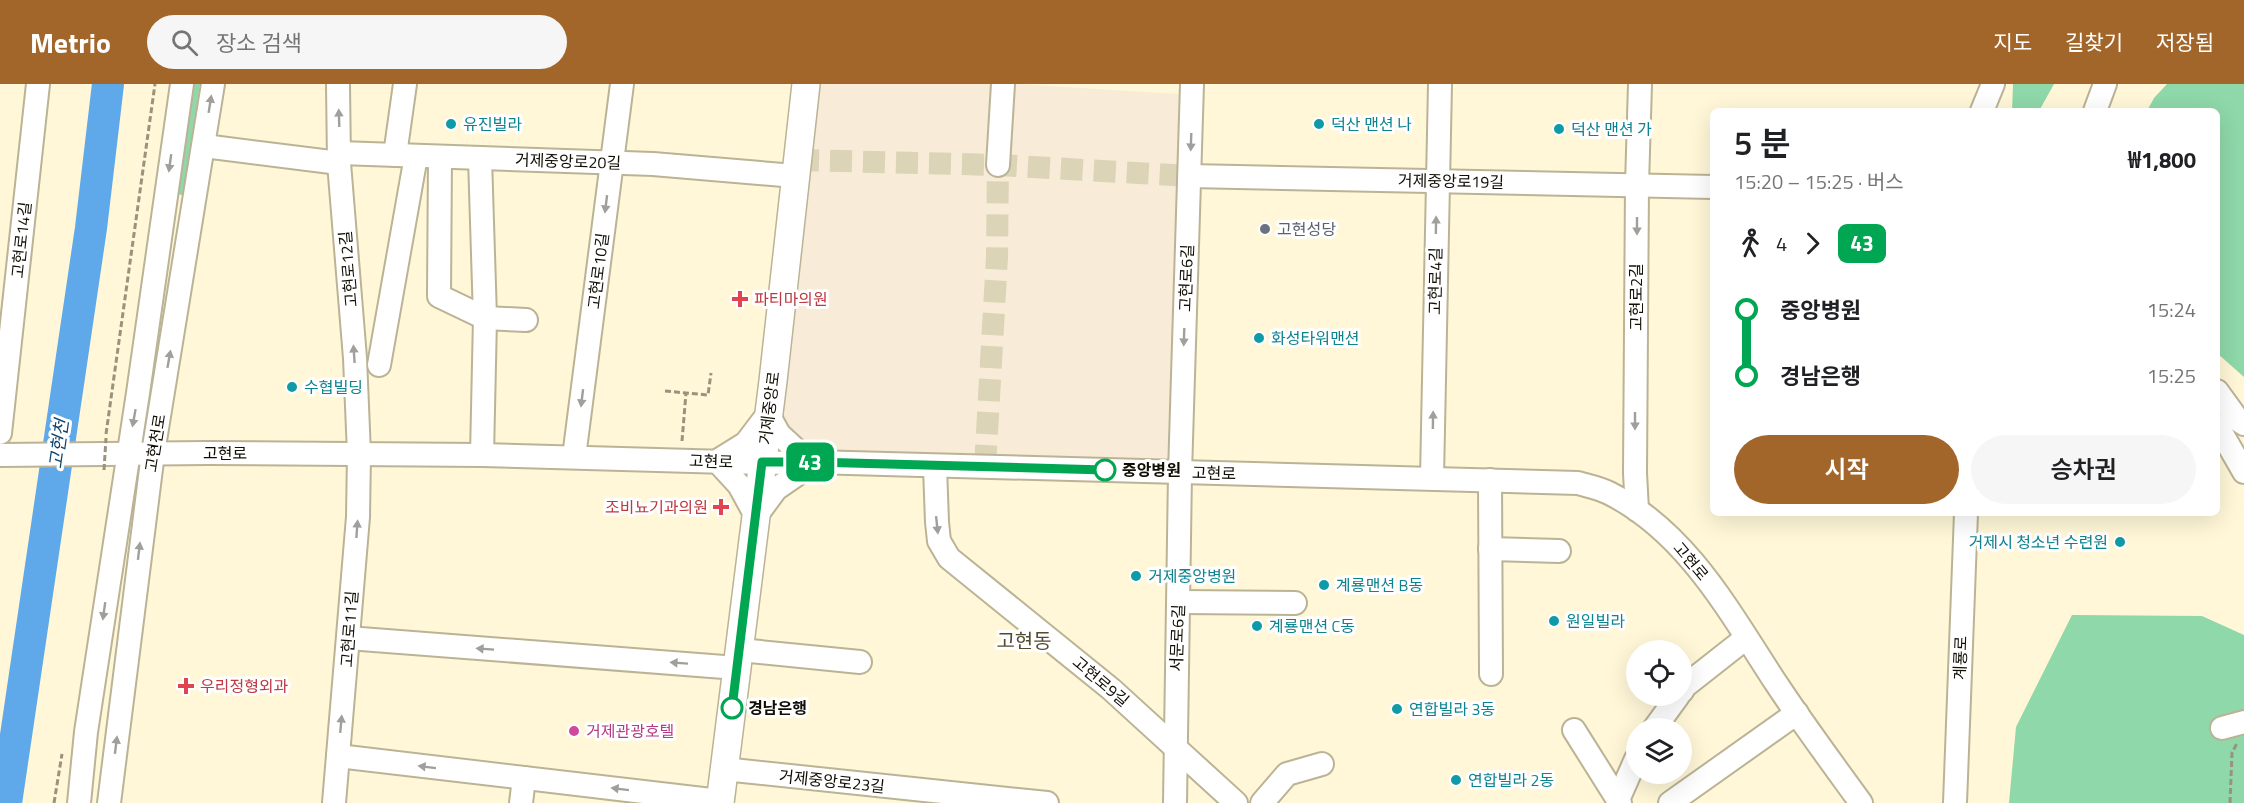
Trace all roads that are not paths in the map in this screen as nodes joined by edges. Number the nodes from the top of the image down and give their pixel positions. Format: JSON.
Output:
{"nodes":[{"id":1,"x":38,"y":84,"type":"edge"},
{"id":2,"x":182,"y":84,"type":"edge"},
{"id":3,"x":213,"y":84,"type":"edge"},
{"id":4,"x":338,"y":84,"type":"edge"},
{"id":5,"x":405,"y":84,"type":"edge"},
{"id":6,"x":622,"y":84,"type":"edge"},
{"id":7,"x":806,"y":84,"type":"edge"},
{"id":8,"x":1003,"y":84,"type":"edge"},
{"id":9,"x":1192,"y":84,"type":"edge"},
{"id":10,"x":1440,"y":84,"type":"edge"},
{"id":11,"x":1640,"y":84,"type":"edge"},
{"id":12,"x":1981,"y":84,"type":"edge"},
{"id":13,"x":1993,"y":84,"type":"edge"},
{"id":14,"x":2105,"y":84,"type":"edge"},
{"id":15,"x":1982,"y":108,"type":"edge"},
{"id":16,"x":1983,"y":108,"type":"edge"},
{"id":17,"x":2096,"y":108,"type":"edge"},
{"id":18,"x":204,"y":146,"type":"junction"},
{"id":19,"x":405,"y":156,"type":"junction"},
{"id":20,"x":440,"y":157,"type":"junction"},
{"id":21,"x":339,"y":158,"type":"junction"},
{"id":22,"x":480,"y":158,"type":"junction"},
{"id":23,"x":611,"y":163,"type":"junction"},
{"id":24,"x":998,"y":165,"type":"tunnel mouth"},
{"id":25,"x":795,"y":176,"type":"junction"},
{"id":26,"x":1190,"y":176,"type":"junction"},
{"id":27,"x":1437,"y":181,"type":"junction"},
{"id":28,"x":1637,"y":185,"type":"junction"},
{"id":29,"x":1710,"y":188,"type":"edge"},
{"id":30,"x":485,"y":318,"type":"junction"},
{"id":31,"x":526,"y":320,"type":"dead end"},
{"id":32,"x":379,"y":365,"type":"dead end"},
{"id":33,"x":2220,"y":395,"type":"edge"},
{"id":34,"x":768,"y":414,"type":"junction"},
{"id":35,"x":2244,"y":424,"type":"edge"},
{"id":36,"x":2220,"y":430,"type":"edge"},
{"id":37,"x":0,"y":432,"type":"edge"},
{"id":38,"x":153,"y":453,"type":"junction"},
{"id":39,"x":0,"y":454,"type":"edge"},
{"id":40,"x":127,"y":454,"type":"junction"},
{"id":41,"x":359,"y":454,"type":"junction"},
{"id":42,"x":482,"y":456,"type":"junction"},
{"id":43,"x":574,"y":457,"type":"junction"},
{"id":44,"x":717,"y":461,"type":"junction"},
{"id":45,"x":762,"y":462,"type":"junction"},
{"id":46,"x":812,"y":462,"type":"junction"},
{"id":47,"x":935,"y":466,"type":"junction"},
{"id":48,"x":1180,"y":472,"type":"junction"},
{"id":49,"x":2244,"y":472,"type":"edge"},
{"id":50,"x":1431,"y":478,"type":"junction"},
{"id":51,"x":1490,"y":480,"type":"junction"},
{"id":52,"x":1637,"y":510,"type":"junction"},
{"id":53,"x":756,"y":516,"type":"junction"},
{"id":54,"x":1966,"y":516,"type":"edge"},
{"id":55,"x":1490,"y":549,"type":"junction"},
{"id":56,"x":1559,"y":551,"type":"dead end"},
{"id":57,"x":1179,"y":602,"type":"junction"},
{"id":58,"x":1295,"y":603,"type":"dead end"},
{"id":59,"x":348,"y":638,"type":"junction"},
{"id":60,"x":1746,"y":638,"type":"junction"},
{"id":61,"x":739,"y":659,"type":"junction"},
{"id":62,"x":860,"y":662,"type":"dead end"},
{"id":63,"x":1491,"y":674,"type":"dead end"},
{"id":64,"x":1692,"y":680,"type":"edge"},
{"id":65,"x":1797,"y":713,"type":"junction"},
{"id":66,"x":1574,"y":730,"type":"dead end"},
{"id":67,"x":1176,"y":746,"type":"junction"},
{"id":68,"x":339,"y":756,"type":"junction"},
{"id":69,"x":1322,"y":764,"type":"dead end"},
{"id":70,"x":724,"y":769,"type":"junction"},
{"id":71,"x":524,"y":778,"type":"junction"},
{"id":72,"x":1955,"y":780,"type":"junction"},
{"id":73,"x":1626,"y":784,"type":"edge"},
{"id":74,"x":881,"y":795,"type":"edge"},
{"id":75,"x":720,"y":802,"type":"edge"},
{"id":76,"x":1021,"y":802,"type":"edge"},
{"id":77,"x":1619,"y":802,"type":"edge"},
{"id":78,"x":79,"y":803,"type":"edge"},
{"id":79,"x":109,"y":803,"type":"edge"},
{"id":80,"x":334,"y":803,"type":"edge"},
{"id":81,"x":521,"y":803,"type":"edge"},
{"id":82,"x":1047,"y":803,"type":"edge"},
{"id":83,"x":1175,"y":803,"type":"edge"},
{"id":84,"x":1236,"y":803,"type":"edge"},
{"id":85,"x":1262,"y":803,"type":"edge"},
{"id":86,"x":1670,"y":803,"type":"edge"},
{"id":87,"x":1861,"y":803,"type":"edge"},
{"id":88,"x":1946,"y":803,"type":"edge"},
{"id":89,"x":1955,"y":803,"type":"edge"}],
"edges":[{"from":1,"to":37,"type":"street","name":"고현로14길"},
{"from":2,"to":40,"type":"street","name":"고현천로","one_way":true},
{"from":18,"to":3,"type":"street","name":"고현천로","one_way":true},
{"from":21,"to":4,"type":"street","name":"고현로12길","one_way":true},
{"from":5,"to":19,"type":"street"},
{"from":6,"to":23,"type":"street","name":"고현로10길"},
{"from":7,"to":25,"type":"main road","name":"거제중앙로"},
{"from":8,"to":24,"type":"street"},
{"from":9,"to":26,"type":"street","name":"고현로6길","one_way":true},
{"from":10,"to":27,"type":"street","name":"고현로4길"},
{"from":11,"to":28,"type":"street","name":"고현로2길"},
{"from":12,"to":15,"type":"street"},
{"from":13,"to":16,"type":"street"},
{"from":14,"to":17,"type":"street"},
{"from":18,"to":21,"type":"street","name":"거제중앙로20길"},
{"from":38,"to":18,"type":"street","name":"고현천로","one_way":true},
{"from":19,"to":20,"type":"street","name":"거제중앙로20길"},
{"from":19,"to":21,"type":"street","name":"거제중앙로20길"},
{"from":19,"to":32,"type":"street"},
{"from":20,"to":22,"type":"street","name":"거제중앙로20길"},
{"from":20,"to":30,"type":"street"},
{"from":41,"to":21,"type":"street","name":"고현로12길","one_way":true},
{"from":22,"to":23,"type":"street","name":"거제중앙로20길"},
{"from":22,"to":30,"type":"street"},
{"from":23,"to":25,"type":"street","name":"거제중앙로20길"},
{"from":23,"to":43,"type":"street","name":"고현로10길","one_way":true},
{"from":25,"to":34,"type":"main road","name":"거제중앙로"},
{"from":26,"to":27,"type":"street","name":"거제중앙로19길"},
{"from":26,"to":48,"type":"street","name":"고현로6길","one_way":true},
{"from":27,"to":28,"type":"street","name":"거제중앙로19길"},
{"from":50,"to":27,"type":"street","name":"고현로4길","one_way":true},
{"from":28,"to":29,"type":"street","name":"거제중앙로19길"},
{"from":28,"to":52,"type":"street","name":"고현로2길","one_way":true},
{"from":30,"to":31,"type":"street"},
{"from":30,"to":42,"type":"street"},
{"from":33,"to":35,"type":"street"},
{"from":34,"to":44,"type":"street"},
{"from":34,"to":45,"type":"main road","name":"거제중앙로"},
{"from":34,"to":46,"type":"street"},
{"from":36,"to":49,"type":"street"},
{"from":38,"to":40,"type":"street","name":"고현로"},
{"from":38,"to":41,"type":"street","name":"고현로"},
{"from":79,"to":38,"type":"street","name":"고현천로","one_way":true},
{"from":39,"to":40,"type":"street","name":"고현로"},
{"from":40,"to":78,"type":"street","name":"고현천로","one_way":true},
{"from":41,"to":42,"type":"street","name":"고현로"},
{"from":59,"to":41,"type":"street","name":"고현로11길","one_way":true},
{"from":42,"to":43,"type":"street","name":"고현로"},
{"from":43,"to":44,"type":"street","name":"고현로"},
{"from":44,"to":45,"type":"street","name":"고현로"},
{"from":44,"to":53,"type":"street"},
{"from":45,"to":46,"type":"street","name":"고현로"},
{"from":45,"to":53,"type":"main road","name":"거제중앙로"},
{"from":46,"to":47,"type":"street","name":"고현로"},
{"from":46,"to":53,"type":"street"},
{"from":47,"to":48,"type":"street","name":"고현로"},
{"from":47,"to":67,"type":"street","name":"고현로9길","one_way":true},
{"from":48,"to":50,"type":"street","name":"고현로"},
{"from":48,"to":57,"type":"street","name":"서문로6길"},
{"from":50,"to":51,"type":"street","name":"고현로"},
{"from":51,"to":52,"type":"street","name":"고현로"},
{"from":51,"to":55,"type":"street"},
{"from":52,"to":60,"type":"street","name":"고현로"},
{"from":53,"to":61,"type":"main road","name":"거제중앙로"},
{"from":54,"to":72,"type":"street","name":"계룡로"},
{"from":55,"to":56,"type":"street"},
{"from":55,"to":63,"type":"street"},
{"from":57,"to":58,"type":"street"},
{"from":57,"to":67,"type":"street","name":"서문로6길"},
{"from":61,"to":59,"type":"street","one_way":true},
{"from":68,"to":59,"type":"street","name":"고현로11길","one_way":true},
{"from":60,"to":64,"type":"street"},
{"from":60,"to":65,"type":"street","name":"고현로"},
{"from":61,"to":62,"type":"street"},
{"from":61,"to":70,"type":"main road","name":"거제중앙로"},
{"from":65,"to":86,"type":"street"},
{"from":65,"to":87,"type":"street","name":"고현로"},
{"from":66,"to":77,"type":"street"},
{"from":67,"to":83,"type":"street","name":"서문로6길"},
{"from":67,"to":84,"type":"street","name":"고현로9길"},
{"from":71,"to":68,"type":"street","one_way":true},
{"from":68,"to":80,"type":"street","name":"고현로11길"},
{"from":69,"to":85,"type":"street"},
{"from":70,"to":74,"type":"street","name":"거제중앙로23길"},
{"from":70,"to":75,"type":"main road","name":"거제중앙로"},
{"from":75,"to":71,"type":"street","one_way":true},
{"from":71,"to":81,"type":"street"},
{"from":72,"to":88,"type":"street"},
{"from":72,"to":89,"type":"street","name":"계룡로"},
{"from":73,"to":77,"type":"street"},
{"from":74,"to":76,"type":"street","name":"거제중앙로23길"},
{"from":76,"to":82,"type":"street","name":"거제중앙로23길"}]}
